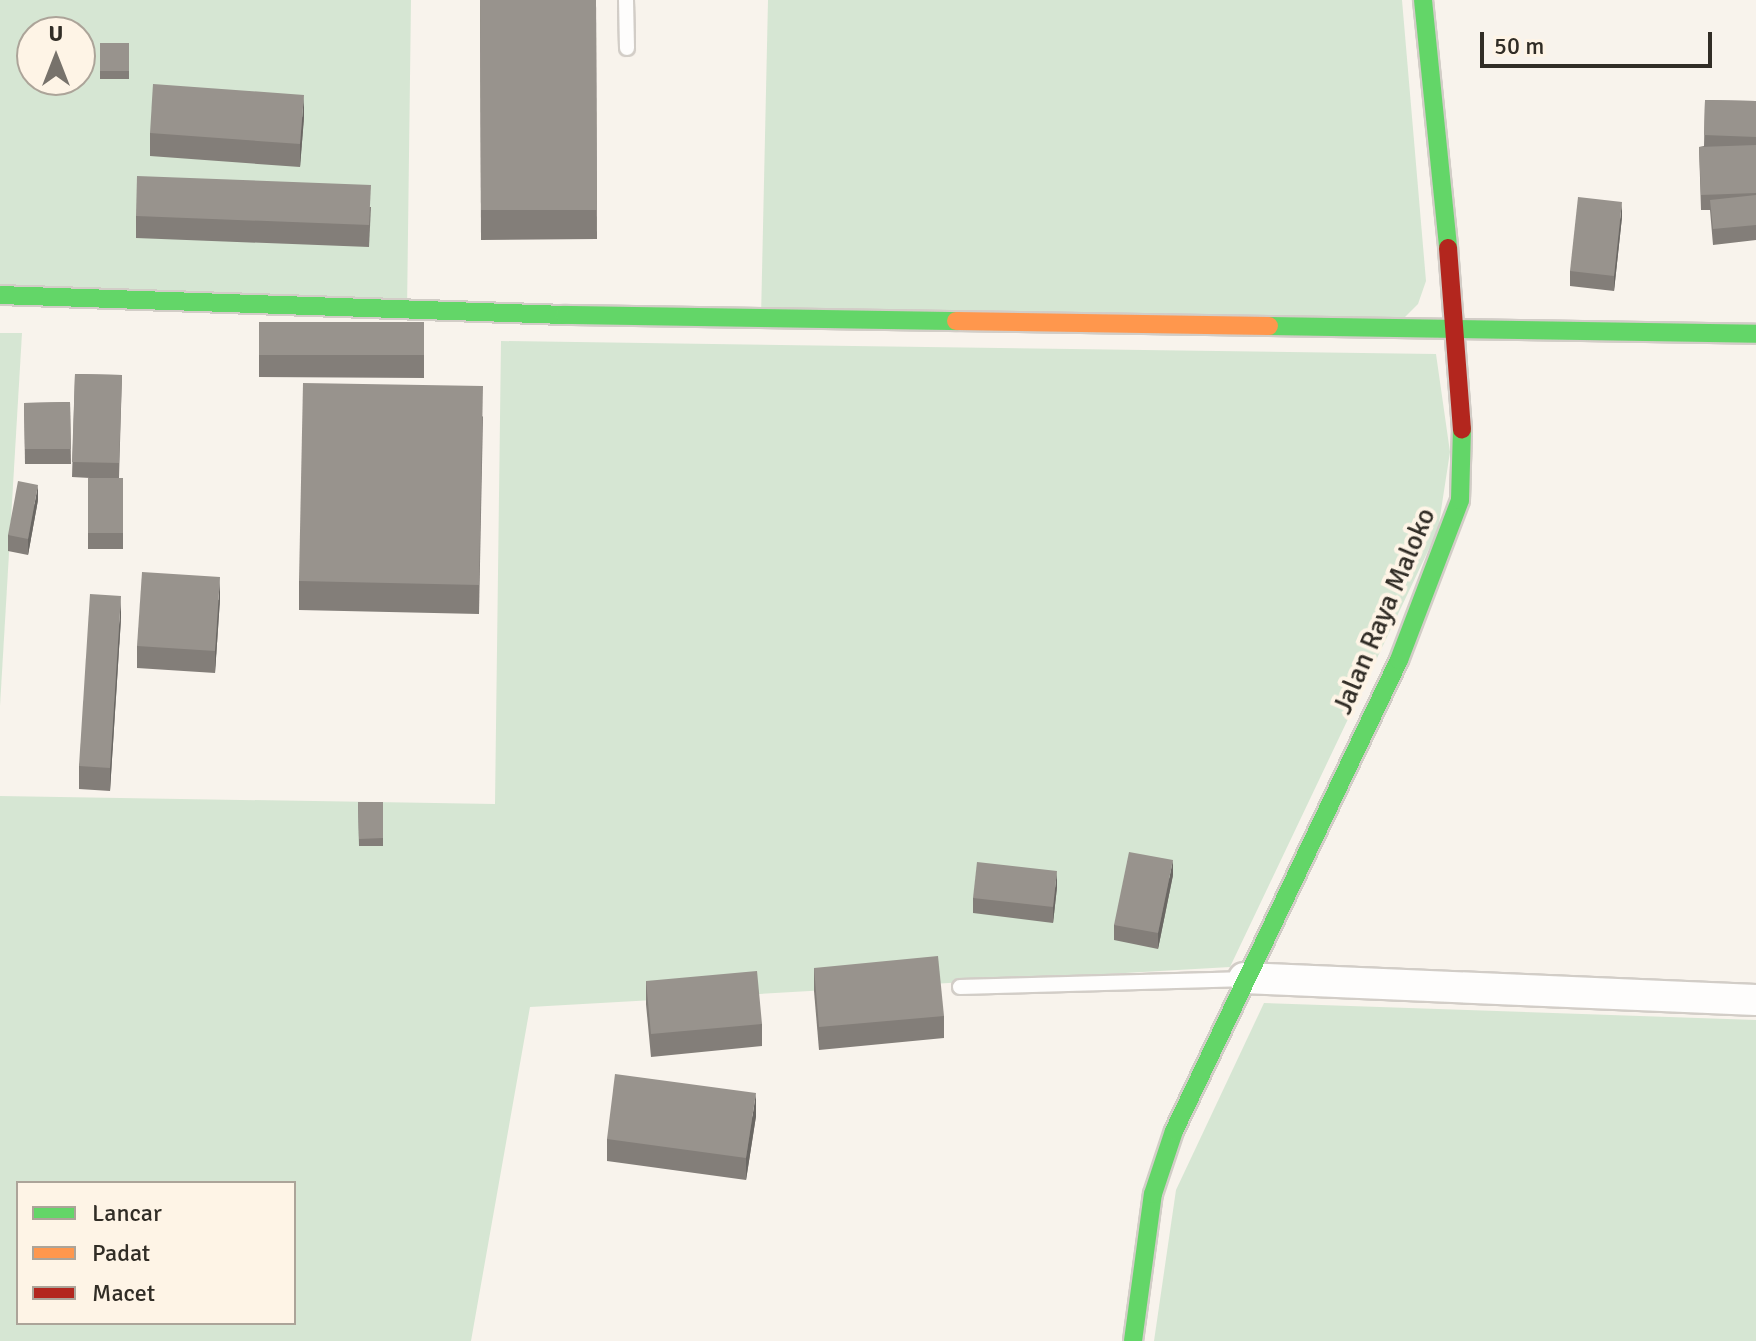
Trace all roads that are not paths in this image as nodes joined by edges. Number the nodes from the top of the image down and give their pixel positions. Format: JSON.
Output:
{"nodes":[{"id":1,"x":626,"y":0,"type":"edge"},
{"id":2,"x":1423,"y":0,"type":"edge"},
{"id":3,"x":627,"y":48,"type":"dead end"},
{"id":4,"x":0,"y":295,"type":"edge"},
{"id":5,"x":1455,"y":327,"type":"junction"},
{"id":6,"x":1756,"y":334,"type":"edge"},
{"id":7,"x":1244,"y":978,"type":"junction"},
{"id":8,"x":960,"y":987,"type":"dead end"},
{"id":9,"x":1756,"y":1000,"type":"edge"},
{"id":10,"x":1133,"y":1341,"type":"edge"}],
"edges":[{"from":1,"to":3,"type":"lane"},
{"from":2,"to":5,"type":"street","name":"Jalan Raya Maloko"},
{"from":4,"to":5,"type":"street"},
{"from":5,"to":6,"type":"street"},
{"from":5,"to":7,"type":"street","name":"Jalan Raya Maloko"},
{"from":7,"to":8,"type":"lane"},
{"from":7,"to":9,"type":"street"},
{"from":7,"to":10,"type":"street","name":"Jalan Raya Maloko"}]}
